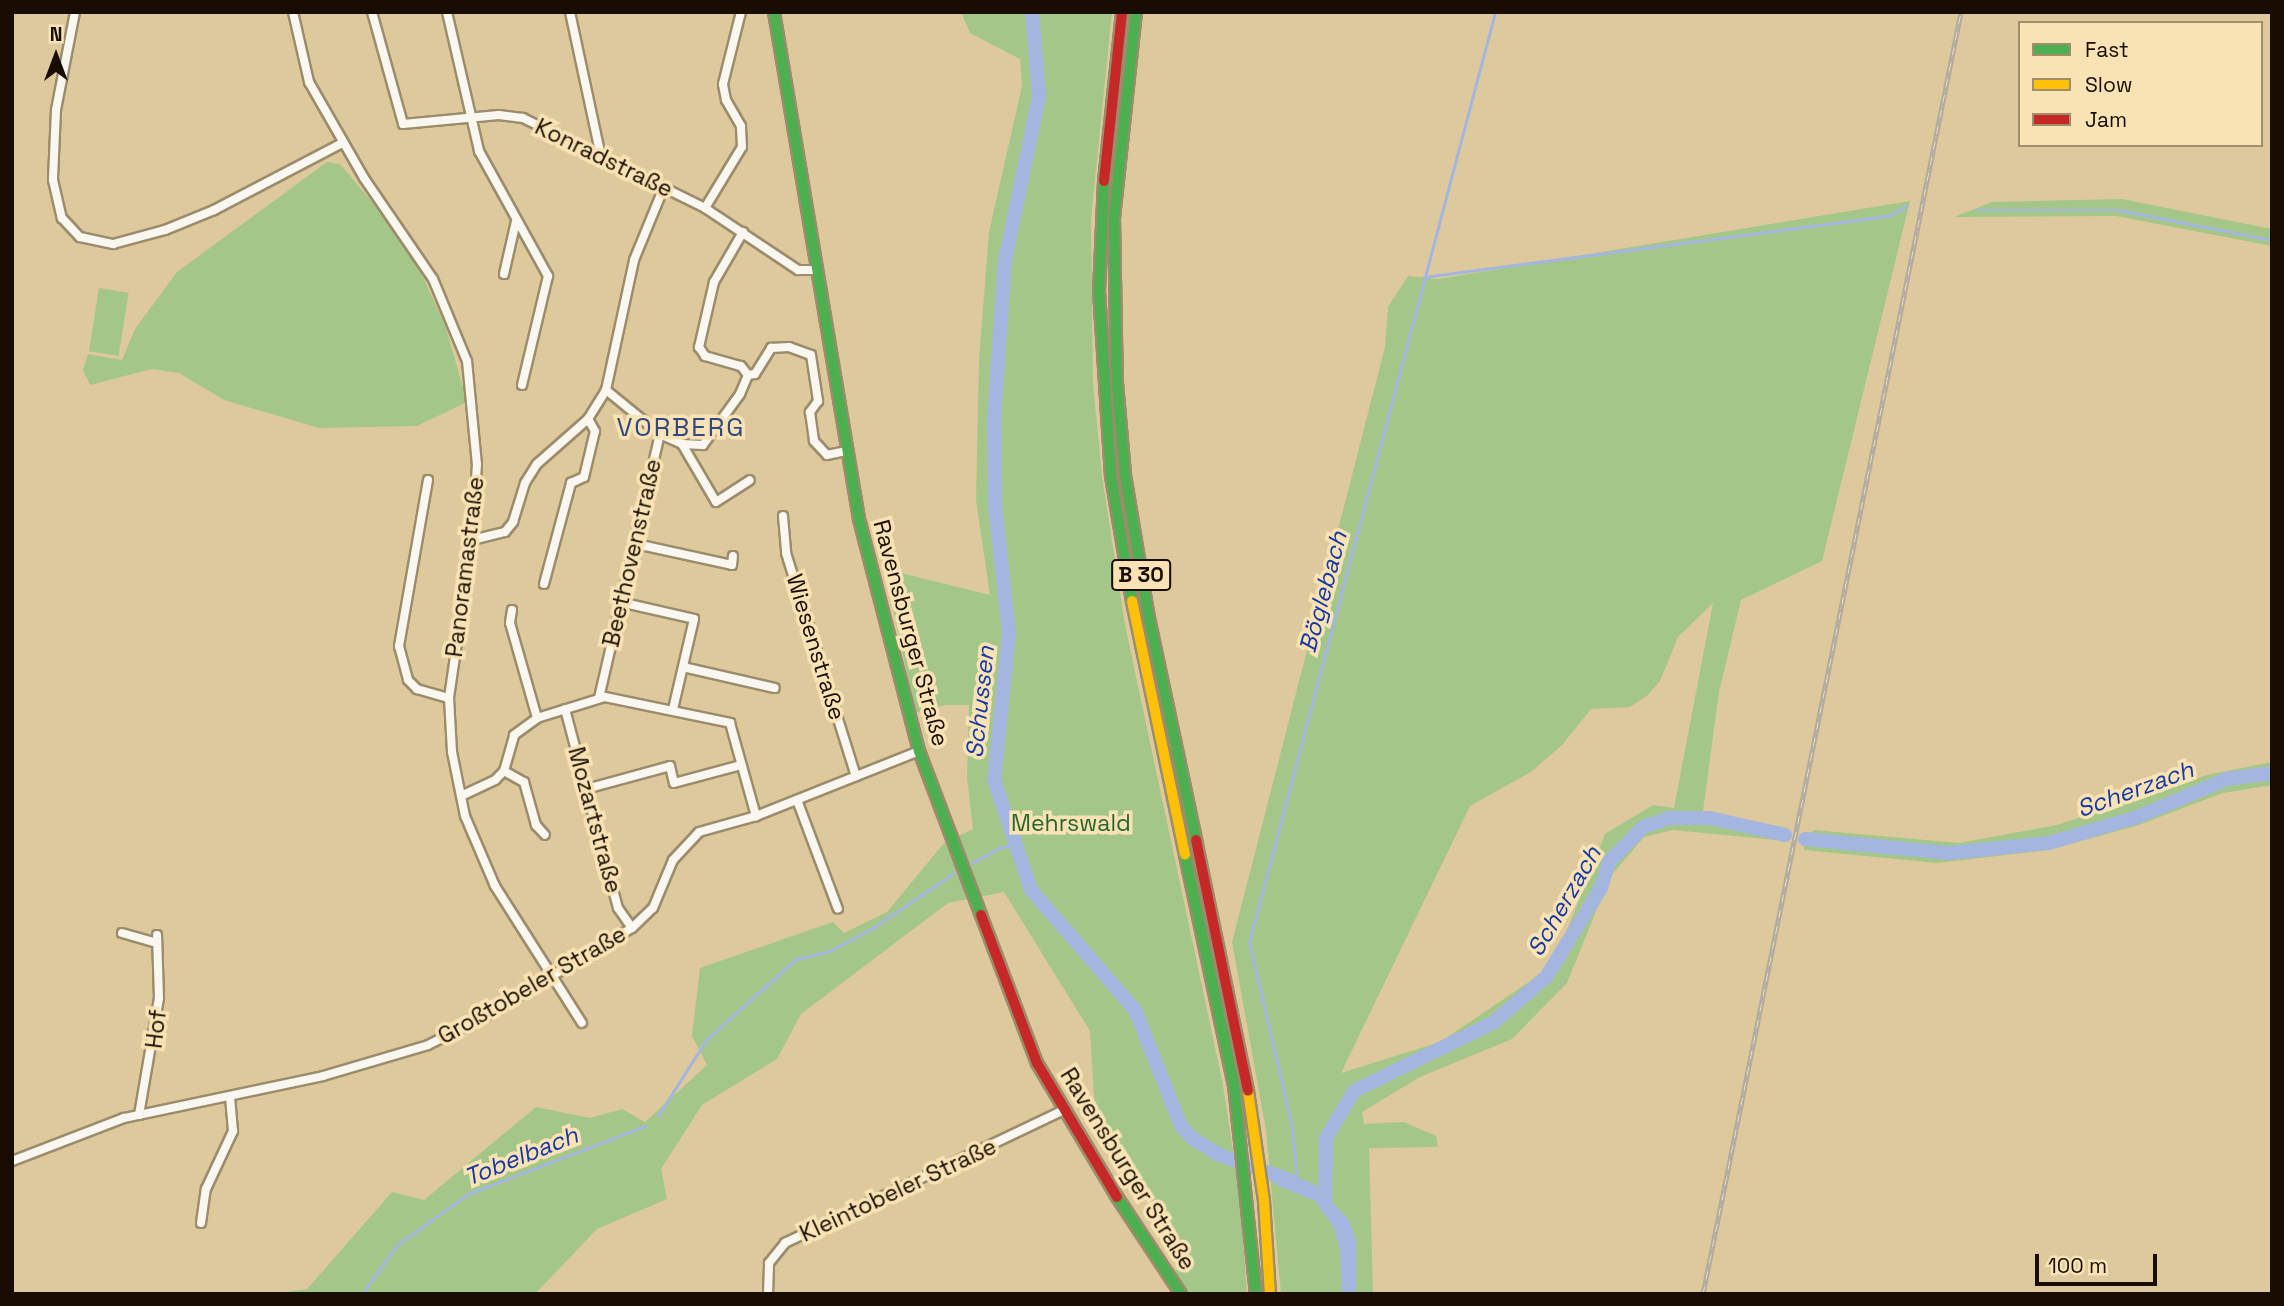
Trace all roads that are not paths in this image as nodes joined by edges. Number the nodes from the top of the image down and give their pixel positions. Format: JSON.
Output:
{"nodes":[{"id":1,"x":75,"y":12,"type":"edge"},
{"id":2,"x":293,"y":12,"type":"edge"},
{"id":3,"x":372,"y":12,"type":"edge"},
{"id":4,"x":447,"y":12,"type":"edge"},
{"id":5,"x":570,"y":12,"type":"edge"},
{"id":6,"x":741,"y":12,"type":"edge"},
{"id":7,"x":774,"y":12,"type":"edge"},
{"id":8,"x":1122,"y":12,"type":"edge"},
{"id":9,"x":1136,"y":12,"type":"edge"},
{"id":10,"x":472,"y":117,"type":"junction"},
{"id":11,"x":342,"y":143,"type":"junction"},
{"id":12,"x":600,"y":152,"type":"junction"},
{"id":13,"x":663,"y":187,"type":"junction"},
{"id":14,"x":705,"y":208,"type":"junction"},
{"id":15,"x":516,"y":221,"type":"junction"},
{"id":16,"x":743,"y":232,"type":"junction"},
{"id":17,"x":817,"y":270,"type":"junction"},
{"id":18,"x":504,"y":274,"type":"dead end"},
{"id":19,"x":748,"y":375,"type":"junction"},
{"id":20,"x":522,"y":385,"type":"dead end"},
{"id":21,"x":606,"y":390,"type":"junction"},
{"id":22,"x":588,"y":419,"type":"junction"},
{"id":23,"x":660,"y":434,"type":"junction"},
{"id":24,"x":682,"y":444,"type":"junction"},
{"id":25,"x":846,"y":451,"type":"junction"},
{"id":26,"x":428,"y":480,"type":"dead end"},
{"id":27,"x":750,"y":480,"type":"dead end"},
{"id":28,"x":783,"y":516,"type":"dead end"},
{"id":29,"x":472,"y":540,"type":"junction"},
{"id":30,"x":636,"y":544,"type":"junction"},
{"id":31,"x":733,"y":556,"type":"dead end"},
{"id":32,"x":544,"y":584,"type":"dead end"},
{"id":33,"x":620,"y":601,"type":"junction"},
{"id":34,"x":512,"y":610,"type":"dead end"},
{"id":35,"x":683,"y":667,"type":"junction"},
{"id":36,"x":775,"y":688,"type":"dead end"},
{"id":37,"x":449,"y":698,"type":"junction"},
{"id":38,"x":599,"y":698,"type":"junction"},
{"id":39,"x":565,"y":709,"type":"junction"},
{"id":40,"x":673,"y":709,"type":"junction"},
{"id":41,"x":537,"y":718,"type":"junction"},
{"id":42,"x":919,"y":751,"type":"junction"},
{"id":43,"x":741,"y":765,"type":"junction"},
{"id":44,"x":504,"y":771,"type":"junction"},
{"id":45,"x":856,"y":776,"type":"junction"},
{"id":46,"x":586,"y":789,"type":"junction"},
{"id":47,"x":461,"y":796,"type":"junction"},
{"id":48,"x":797,"y":800,"type":"junction"},
{"id":49,"x":756,"y":816,"type":"junction"},
{"id":50,"x":545,"y":835,"type":"dead end"},
{"id":51,"x":838,"y":909,"type":"dead end"},
{"id":52,"x":632,"y":928,"type":"junction"},
{"id":53,"x":122,"y":933,"type":"dead end"},
{"id":54,"x":550,"y":977,"type":"junction"},
{"id":55,"x":582,"y":1023,"type":"dead end"},
{"id":56,"x":230,"y":1098,"type":"junction"},
{"id":57,"x":1062,"y":1111,"type":"junction"},
{"id":58,"x":139,"y":1115,"type":"junction"},
{"id":59,"x":12,"y":1161,"type":"edge"},
{"id":60,"x":201,"y":1223,"type":"dead end"},
{"id":61,"x":768,"y":1294,"type":"edge"},
{"id":62,"x":1181,"y":1294,"type":"edge"},
{"id":63,"x":1256,"y":1294,"type":"edge"},
{"id":64,"x":1270,"y":1294,"type":"edge"}],
"edges":[{"from":1,"to":11,"type":"street"},
{"from":2,"to":11,"type":"street","name":"Panoramastraße"},
{"from":3,"to":10,"type":"street","name":"Konradstraße"},
{"from":4,"to":10,"type":"street"},
{"from":5,"to":12,"type":"street"},
{"from":6,"to":14,"type":"street"},
{"from":7,"to":17,"type":"main road","name":"Ravensburger Straße"},
{"from":8,"to":63,"type":"main road","number":"B 30"},
{"from":9,"to":64,"type":"main road","number":"B 30"},
{"from":10,"to":12,"type":"street","name":"Konradstraße"},
{"from":10,"to":15,"type":"street"},
{"from":11,"to":29,"type":"street","name":"Panoramastraße"},
{"from":12,"to":13,"type":"street","name":"Konradstraße"},
{"from":13,"to":14,"type":"street","name":"Konradstraße"},
{"from":13,"to":21,"type":"street"},
{"from":14,"to":16,"type":"street","name":"Konradstraße"},
{"from":15,"to":18,"type":"street"},
{"from":15,"to":20,"type":"street"},
{"from":16,"to":17,"type":"street","name":"Konradstraße"},
{"from":16,"to":19,"type":"street"},
{"from":17,"to":25,"type":"main road","name":"Ravensburger Straße"},
{"from":19,"to":24,"type":"street"},
{"from":19,"to":25,"type":"street"},
{"from":21,"to":22,"type":"street"},
{"from":21,"to":23,"type":"street","name":"Beethovenstraße"},
{"from":22,"to":29,"type":"street"},
{"from":22,"to":32,"type":"street"},
{"from":23,"to":24,"type":"street"},
{"from":23,"to":30,"type":"street","name":"Beethovenstraße"},
{"from":24,"to":27,"type":"street"},
{"from":25,"to":42,"type":"main road","name":"Ravensburger Straße"},
{"from":26,"to":37,"type":"street"},
{"from":28,"to":45,"type":"street","name":"Wiesenstraße"},
{"from":29,"to":37,"type":"street","name":"Panoramastraße"},
{"from":30,"to":31,"type":"street"},
{"from":30,"to":33,"type":"street","name":"Beethovenstraße"},
{"from":33,"to":35,"type":"street"},
{"from":33,"to":38,"type":"street","name":"Beethovenstraße"},
{"from":34,"to":41,"type":"street"},
{"from":35,"to":36,"type":"street"},
{"from":35,"to":40,"type":"street"},
{"from":37,"to":47,"type":"street","name":"Panoramastraße"},
{"from":38,"to":39,"type":"street"},
{"from":38,"to":40,"type":"street"},
{"from":39,"to":41,"type":"street"},
{"from":39,"to":46,"type":"street","name":"Mozartstraße"},
{"from":40,"to":43,"type":"street"},
{"from":41,"to":44,"type":"street"},
{"from":42,"to":45,"type":"street","name":"Großtobeler Straße"},
{"from":42,"to":57,"type":"main road","name":"Ravensburger Straße"},
{"from":43,"to":46,"type":"street"},
{"from":43,"to":49,"type":"street"},
{"from":44,"to":47,"type":"street"},
{"from":44,"to":50,"type":"street"},
{"from":45,"to":48,"type":"street","name":"Großtobeler Straße"},
{"from":46,"to":52,"type":"street","name":"Mozartstraße"},
{"from":47,"to":54,"type":"street","name":"Panoramastraße"},
{"from":48,"to":49,"type":"street","name":"Großtobeler Straße"},
{"from":48,"to":51,"type":"street"},
{"from":49,"to":52,"type":"street","name":"Großtobeler Straße"},
{"from":52,"to":54,"type":"street","name":"Großtobeler Straße"},
{"from":53,"to":58,"type":"street","name":"Hof"},
{"from":54,"to":55,"type":"street","name":"Panoramastraße"},
{"from":54,"to":56,"type":"street","name":"Großtobeler Straße"},
{"from":56,"to":58,"type":"street","name":"Großtobeler Straße"},
{"from":56,"to":60,"type":"street"},
{"from":57,"to":61,"type":"street","name":"Kleintobeler Straße"},
{"from":57,"to":62,"type":"main road","name":"Ravensburger Straße"},
{"from":58,"to":59,"type":"street","name":"Großtobeler Straße"}]}
